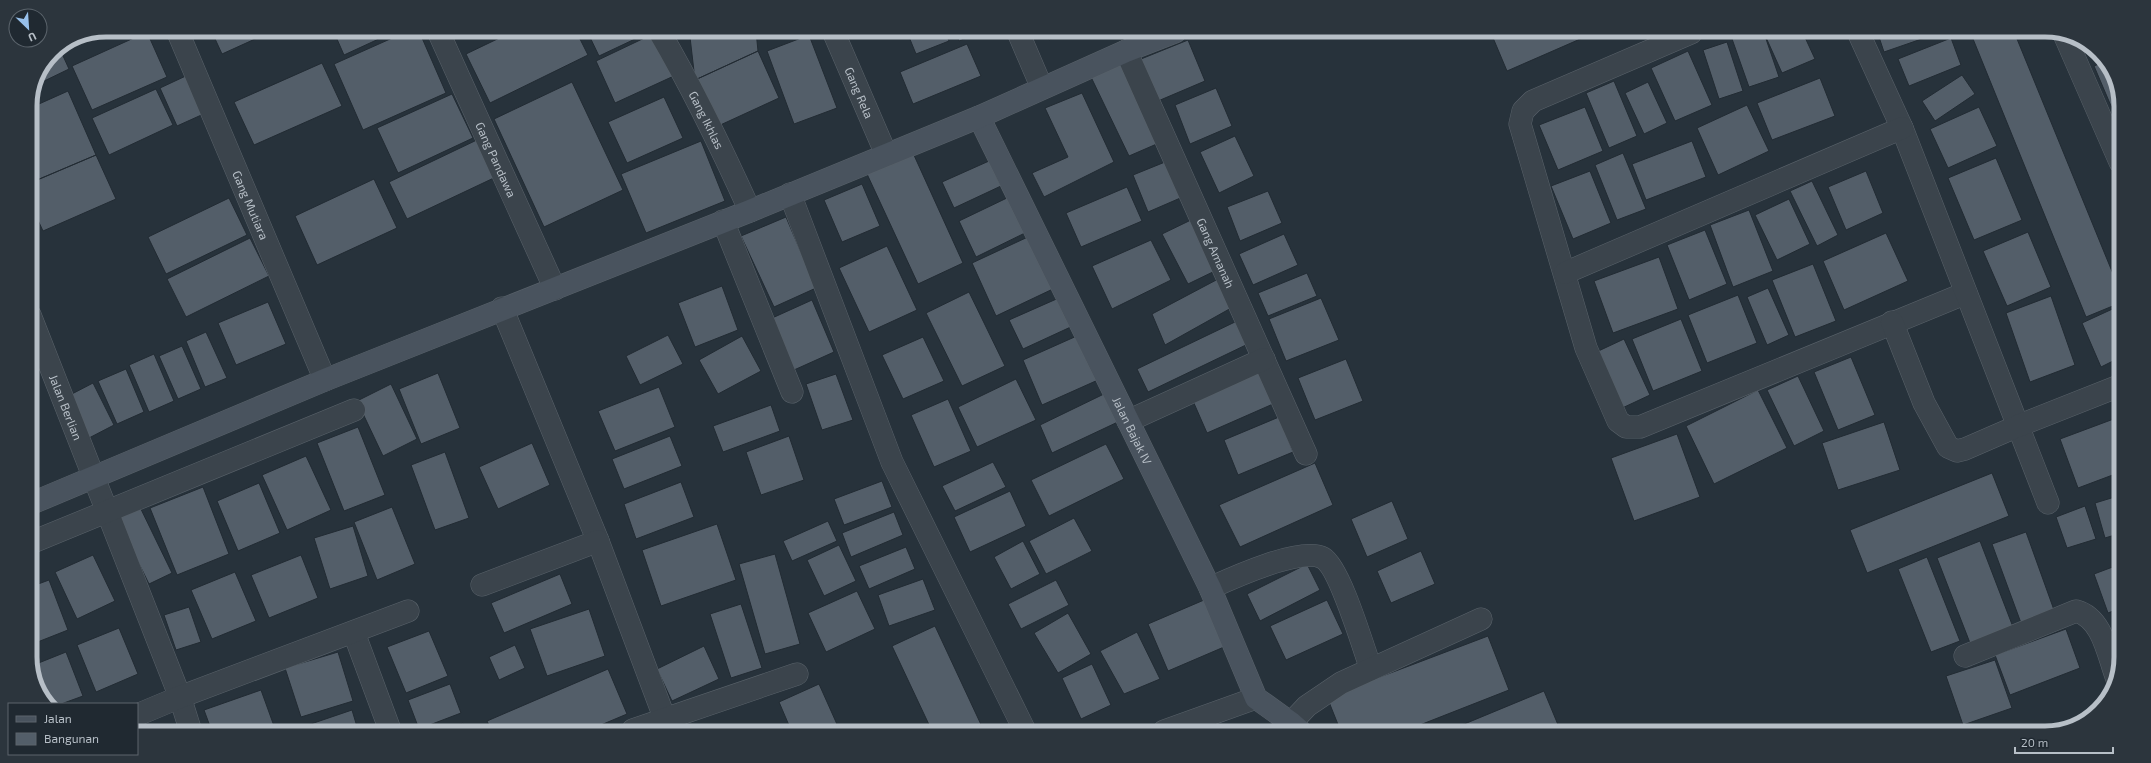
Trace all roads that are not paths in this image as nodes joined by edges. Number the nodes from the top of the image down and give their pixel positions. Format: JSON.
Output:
{"nodes":[{"id":1,"x":180,"y":37,"type":"edge"},
{"id":2,"x":441,"y":37,"type":"edge"},
{"id":3,"x":663,"y":37,"type":"edge"},
{"id":4,"x":835,"y":37,"type":"edge"},
{"id":5,"x":1020,"y":37,"type":"edge"},
{"id":6,"x":1162,"y":37,"type":"edge"},
{"id":7,"x":1681,"y":37,"type":"edge"},
{"id":8,"x":1860,"y":37,"type":"edge"},
{"id":9,"x":2067,"y":41,"type":"edge"},
{"id":10,"x":1126,"y":51,"type":"junction"},
{"id":11,"x":1042,"y":88,"type":"junction"},
{"id":12,"x":979,"y":117,"type":"junction"},
{"id":13,"x":1902,"y":128,"type":"junction"},
{"id":14,"x":2114,"y":148,"type":"edge"},
{"id":15,"x":886,"y":154,"type":"junction"},
{"id":16,"x":790,"y":194,"type":"junction"},
{"id":17,"x":750,"y":211,"type":"junction"},
{"id":18,"x":723,"y":222,"type":"junction"},
{"id":19,"x":1565,"y":273,"type":"junction"},
{"id":20,"x":555,"y":288,"type":"junction"},
{"id":21,"x":1966,"y":294,"type":"junction"},
{"id":22,"x":502,"y":308,"type":"junction"},
{"id":23,"x":1892,"y":322,"type":"junction"},
{"id":24,"x":37,"y":333,"type":"edge"},
{"id":25,"x":1264,"y":359,"type":"junction"},
{"id":26,"x":325,"y":380,"type":"junction"},
{"id":27,"x":2114,"y":388,"type":"edge"},
{"id":28,"x":792,"y":392,"type":"dead end"},
{"id":29,"x":354,"y":410,"type":"dead end"},
{"id":30,"x":1128,"y":421,"type":"junction"},
{"id":31,"x":2018,"y":426,"type":"junction"},
{"id":32,"x":1306,"y":454,"type":"dead end"},
{"id":33,"x":94,"y":477,"type":"junction"},
{"id":34,"x":37,"y":501,"type":"edge"},
{"id":35,"x":2048,"y":503,"type":"dead end"},
{"id":36,"x":107,"y":511,"type":"junction"},
{"id":37,"x":37,"y":540,"type":"edge"},
{"id":38,"x":598,"y":541,"type":"junction"},
{"id":39,"x":482,"y":585,"type":"dead end"},
{"id":40,"x":1210,"y":588,"type":"junction"},
{"id":41,"x":408,"y":611,"type":"dead end"},
{"id":42,"x":1481,"y":619,"type":"dead end"},
{"id":43,"x":354,"y":632,"type":"junction"},
{"id":44,"x":1965,"y":656,"type":"dead end"},
{"id":45,"x":1371,"y":669,"type":"junction"},
{"id":46,"x":2113,"y":669,"type":"edge"},
{"id":47,"x":797,"y":674,"type":"dead end"},
{"id":48,"x":180,"y":697,"type":"junction"},
{"id":49,"x":1256,"y":698,"type":"junction"},
{"id":50,"x":138,"y":716,"type":"edge"},
{"id":51,"x":667,"y":724,"type":"edge"},
{"id":52,"x":189,"y":726,"type":"edge"},
{"id":53,"x":389,"y":726,"type":"edge"},
{"id":54,"x":656,"y":726,"type":"edge"},
{"id":55,"x":1023,"y":726,"type":"edge"},
{"id":56,"x":1178,"y":726,"type":"edge"},
{"id":57,"x":1295,"y":726,"type":"edge"},
{"id":58,"x":1297,"y":726,"type":"edge"}],
"edges":[{"from":1,"to":26,"type":"street","name":"Gang Mutiara"},
{"from":2,"to":20,"type":"street","name":"Gang Pandawa"},
{"from":3,"to":17,"type":"street","name":"Gang Ikhlas"},
{"from":4,"to":15,"type":"street","name":"Gang Rela"},
{"from":5,"to":11,"type":"street"},
{"from":6,"to":10,"type":"street"},
{"from":7,"to":19,"type":"street"},
{"from":8,"to":13,"type":"street"},
{"from":9,"to":14,"type":"street"},
{"from":10,"to":11,"type":"street"},
{"from":10,"to":25,"type":"street","name":"Gang Amanah"},
{"from":11,"to":12,"type":"street"},
{"from":12,"to":15,"type":"street"},
{"from":12,"to":30,"type":"street","name":"Jalan Bajak IV"},
{"from":13,"to":19,"type":"street"},
{"from":13,"to":21,"type":"street"},
{"from":15,"to":16,"type":"street"},
{"from":16,"to":17,"type":"street"},
{"from":16,"to":55,"type":"street"},
{"from":17,"to":18,"type":"street"},
{"from":18,"to":20,"type":"street"},
{"from":18,"to":28,"type":"street"},
{"from":19,"to":23,"type":"street"},
{"from":20,"to":22,"type":"street"},
{"from":21,"to":23,"type":"street"},
{"from":21,"to":31,"type":"street"},
{"from":22,"to":26,"type":"street"},
{"from":22,"to":38,"type":"street"},
{"from":23,"to":31,"type":"street"},
{"from":24,"to":33,"type":"street","name":"Jalan Berlian"},
{"from":25,"to":30,"type":"street"},
{"from":25,"to":32,"type":"street","name":"Gang Amanah"},
{"from":26,"to":33,"type":"street"},
{"from":27,"to":31,"type":"street"},
{"from":29,"to":36,"type":"street"},
{"from":30,"to":40,"type":"street","name":"Jalan Bajak IV"},
{"from":31,"to":35,"type":"street"},
{"from":33,"to":34,"type":"street"},
{"from":33,"to":36,"type":"street","name":"Jalan Berlian"},
{"from":36,"to":37,"type":"street"},
{"from":36,"to":48,"type":"street","name":"Jalan Berlian"},
{"from":38,"to":39,"type":"street"},
{"from":38,"to":51,"type":"street"},
{"from":40,"to":45,"type":"street"},
{"from":40,"to":49,"type":"street","name":"Jalan Bajak IV"},
{"from":41,"to":43,"type":"street"},
{"from":42,"to":45,"type":"street"},
{"from":43,"to":48,"type":"street"},
{"from":43,"to":53,"type":"street"},
{"from":44,"to":46,"type":"street"},
{"from":45,"to":58,"type":"street"},
{"from":47,"to":51,"type":"street"},
{"from":48,"to":50,"type":"street"},
{"from":48,"to":52,"type":"street","name":"Jalan Berlian"},
{"from":49,"to":56,"type":"street"},
{"from":49,"to":57,"type":"street"},
{"from":51,"to":54,"type":"street"}]}
